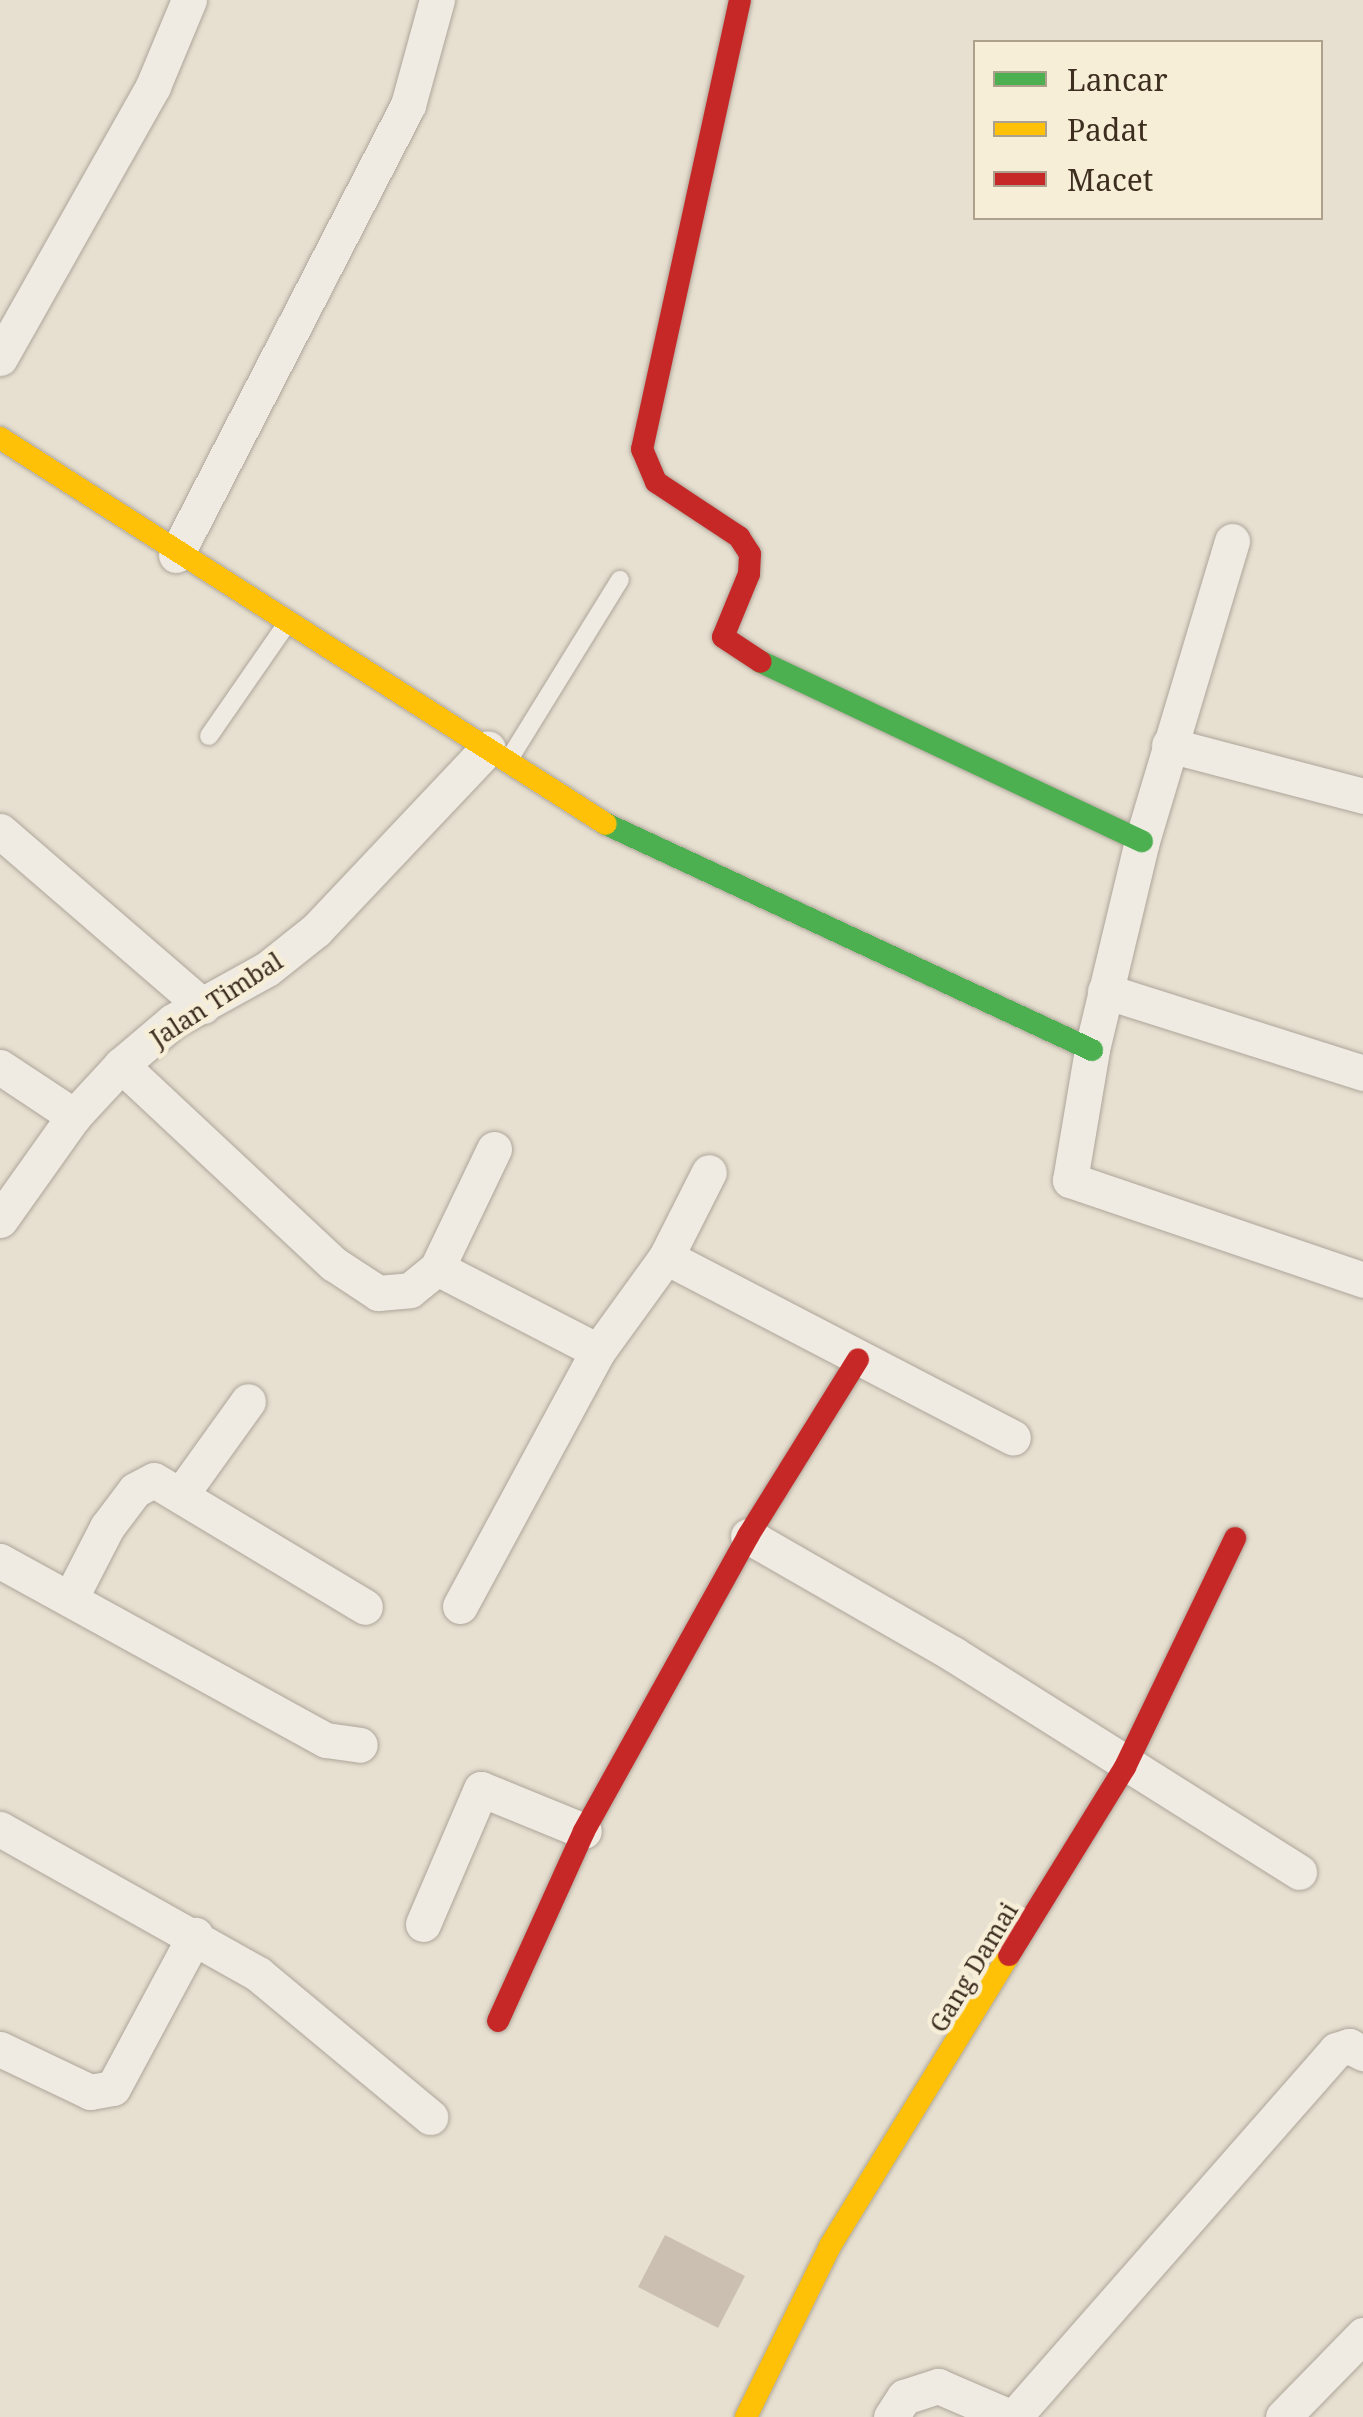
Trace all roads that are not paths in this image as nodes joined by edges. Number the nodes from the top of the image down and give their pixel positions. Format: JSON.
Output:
{"nodes":[{"id":1,"x":188,"y":0,"type":"edge"},
{"id":2,"x":437,"y":0,"type":"edge"},
{"id":3,"x":740,"y":0,"type":"edge"},
{"id":4,"x":0,"y":358,"type":"edge"},
{"id":5,"x":0,"y":438,"type":"edge"},
{"id":6,"x":1232,"y":541,"type":"dead end"},
{"id":7,"x":176,"y":555,"type":"junction"},
{"id":8,"x":620,"y":580,"type":"dead end"},
{"id":9,"x":286,"y":625,"type":"junction"},
{"id":10,"x":209,"y":736,"type":"dead end"},
{"id":11,"x":1169,"y":745,"type":"junction"},
{"id":12,"x":498,"y":755,"type":"junction"},
{"id":13,"x":1363,"y":796,"type":"edge"},
{"id":14,"x":0,"y":832,"type":"edge"},
{"id":15,"x":1142,"y":841,"type":"junction"},
{"id":16,"x":1105,"y":991,"type":"junction"},
{"id":17,"x":203,"y":1006,"type":"junction"},
{"id":18,"x":1092,"y":1050,"type":"junction"},
{"id":19,"x":121,"y":1065,"type":"junction"},
{"id":20,"x":0,"y":1066,"type":"edge"},
{"id":21,"x":1363,"y":1073,"type":"edge"},
{"id":22,"x":74,"y":1116,"type":"junction"},
{"id":23,"x":494,"y":1148,"type":"dead end"},
{"id":24,"x":709,"y":1172,"type":"dead end"},
{"id":25,"x":0,"y":1220,"type":"edge"},
{"id":26,"x":666,"y":1257,"type":"junction"},
{"id":27,"x":437,"y":1268,"type":"junction"},
{"id":28,"x":1363,"y":1280,"type":"edge"},
{"id":29,"x":598,"y":1351,"type":"junction"},
{"id":30,"x":858,"y":1359,"type":"junction"},
{"id":31,"x":248,"y":1401,"type":"dead end"},
{"id":32,"x":1013,"y":1438,"type":"dead end"},
{"id":33,"x":182,"y":1493,"type":"junction"},
{"id":34,"x":748,"y":1536,"type":"junction"},
{"id":35,"x":1235,"y":1538,"type":"dead end"},
{"id":36,"x":0,"y":1561,"type":"edge"},
{"id":37,"x":70,"y":1599,"type":"junction"},
{"id":38,"x":460,"y":1606,"type":"dead end"},
{"id":39,"x":365,"y":1607,"type":"dead end"},
{"id":40,"x":360,"y":1745,"type":"dead end"},
{"id":41,"x":1125,"y":1768,"type":"junction"},
{"id":42,"x":0,"y":1829,"type":"edge"},
{"id":43,"x":584,"y":1832,"type":"junction"},
{"id":44,"x":1299,"y":1872,"type":"dead end"},
{"id":45,"x":423,"y":1924,"type":"dead end"},
{"id":46,"x":195,"y":1935,"type":"junction"},
{"id":47,"x":498,"y":2021,"type":"dead end"},
{"id":48,"x":0,"y":2049,"type":"edge"},
{"id":49,"x":1363,"y":2053,"type":"edge"},
{"id":50,"x":430,"y":2117,"type":"dead end"},
{"id":51,"x":1363,"y":2335,"type":"edge"},
{"id":52,"x":746,"y":2417,"type":"edge"},
{"id":53,"x":891,"y":2417,"type":"edge"},
{"id":54,"x":1012,"y":2417,"type":"edge"},
{"id":55,"x":1282,"y":2417,"type":"edge"}],
"edges":[{"from":1,"to":4,"type":"street"},
{"from":2,"to":7,"type":"street"},
{"from":3,"to":15,"type":"street"},
{"from":5,"to":7,"type":"street"},
{"from":6,"to":11,"type":"street"},
{"from":7,"to":9,"type":"street"},
{"from":8,"to":12,"type":"lane"},
{"from":9,"to":10,"type":"lane"},
{"from":9,"to":12,"type":"street"},
{"from":11,"to":13,"type":"street"},
{"from":11,"to":15,"type":"street"},
{"from":12,"to":17,"type":"street","name":"Jalan Timbal"},
{"from":12,"to":18,"type":"street"},
{"from":14,"to":17,"type":"street"},
{"from":15,"to":16,"type":"street"},
{"from":16,"to":18,"type":"street"},
{"from":16,"to":21,"type":"street"},
{"from":17,"to":19,"type":"street","name":"Jalan Timbal"},
{"from":18,"to":28,"type":"street"},
{"from":19,"to":22,"type":"street","name":"Jalan Timbal"},
{"from":19,"to":27,"type":"street"},
{"from":20,"to":22,"type":"street"},
{"from":22,"to":25,"type":"street","name":"Jalan Timbal"},
{"from":23,"to":27,"type":"street"},
{"from":24,"to":26,"type":"street"},
{"from":26,"to":29,"type":"street"},
{"from":26,"to":30,"type":"street"},
{"from":27,"to":29,"type":"street"},
{"from":29,"to":38,"type":"street"},
{"from":30,"to":32,"type":"street"},
{"from":30,"to":34,"type":"street"},
{"from":31,"to":33,"type":"street"},
{"from":33,"to":37,"type":"street"},
{"from":33,"to":39,"type":"street"},
{"from":34,"to":41,"type":"street"},
{"from":34,"to":43,"type":"street"},
{"from":35,"to":41,"type":"street","name":"Gang Damai"},
{"from":36,"to":37,"type":"street"},
{"from":37,"to":40,"type":"street"},
{"from":41,"to":44,"type":"street"},
{"from":41,"to":52,"type":"street","name":"Gang Damai"},
{"from":42,"to":46,"type":"street"},
{"from":43,"to":45,"type":"street"},
{"from":43,"to":47,"type":"street"},
{"from":46,"to":48,"type":"street"},
{"from":46,"to":50,"type":"street"},
{"from":49,"to":54,"type":"street"},
{"from":51,"to":55,"type":"street"},
{"from":53,"to":54,"type":"street"}]}
